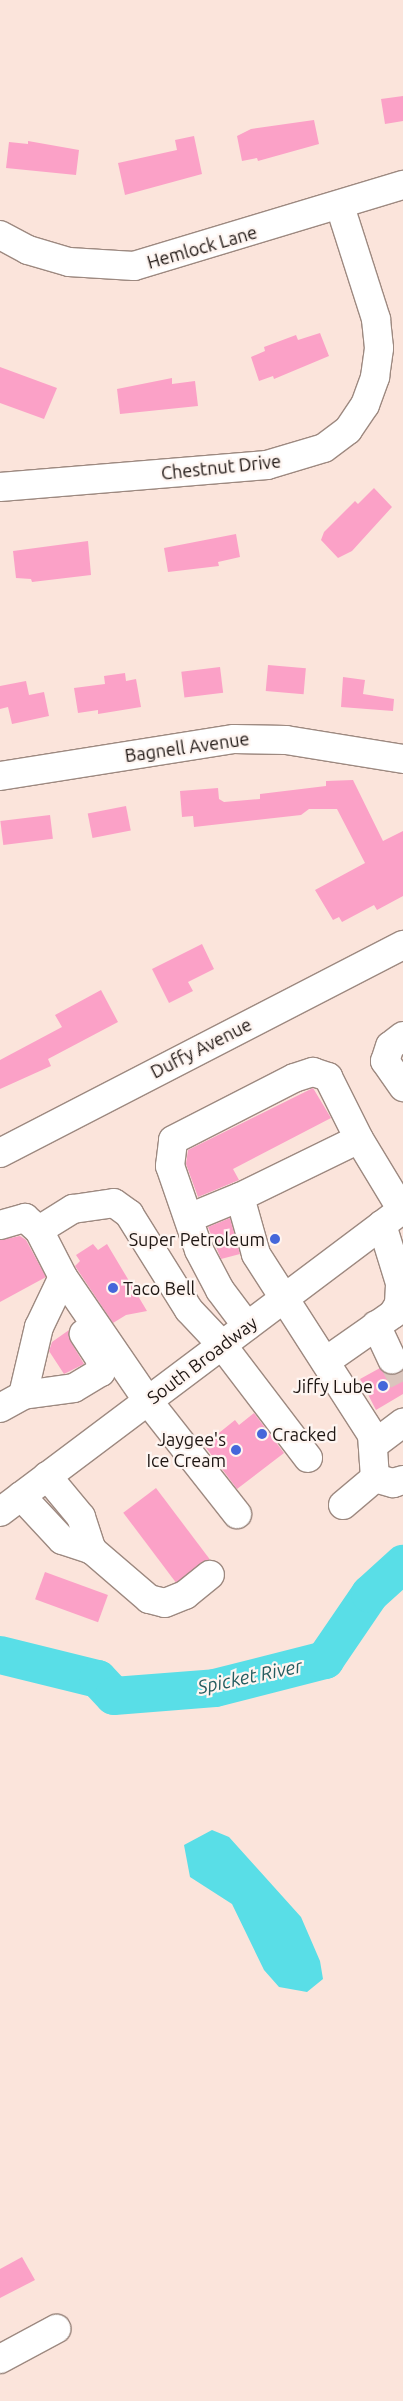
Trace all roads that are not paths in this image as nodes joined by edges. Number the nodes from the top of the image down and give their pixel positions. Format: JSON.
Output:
{"nodes":[{"id":1,"x":403,"y":186,"type":"edge"},
{"id":2,"x":340,"y":206,"type":"junction"},
{"id":3,"x":0,"y":235,"type":"edge"},
{"id":4,"x":0,"y":487,"type":"edge"},
{"id":5,"x":403,"y":758,"type":"edge"},
{"id":6,"x":0,"y":776,"type":"edge"},
{"id":7,"x":403,"y":945,"type":"edge"},
{"id":8,"x":403,"y":1036,"type":"edge"},
{"id":9,"x":403,"y":1087,"type":"edge"},
{"id":10,"x":359,"y":1139,"type":"junction"},
{"id":11,"x":0,"y":1153,"type":"edge"},
{"id":12,"x":240,"y":1197,"type":"junction"},
{"id":13,"x":396,"y":1214,"type":"edge"},
{"id":14,"x":188,"y":1218,"type":"junction"},
{"id":15,"x":0,"y":1225,"type":"edge"},
{"id":16,"x":40,"y":1230,"type":"junction"},
{"id":17,"x":59,"y":1290,"type":"junction"},
{"id":18,"x":284,"y":1299,"type":"junction"},
{"id":19,"x":376,"y":1325,"type":"junction"},
{"id":20,"x":247,"y":1326,"type":"junction"},
{"id":21,"x":222,"y":1345,"type":"junction"},
{"id":22,"x":392,"y":1359,"type":"tunnel mouth"},
{"id":23,"x":326,"y":1361,"type":"junction"},
{"id":24,"x":148,"y":1401,"type":"junction"},
{"id":25,"x":11,"y":1402,"type":"edge"},
{"id":26,"x":403,"y":1423,"type":"edge"},
{"id":27,"x":376,"y":1443,"type":"junction"},
{"id":28,"x":308,"y":1458,"type":"dead end"},
{"id":29,"x":48,"y":1476,"type":"junction"},
{"id":30,"x":375,"y":1478,"type":"junction"},
{"id":31,"x":403,"y":1480,"type":"edge"},
{"id":32,"x":21,"y":1496,"type":"junction"},
{"id":33,"x":343,"y":1505,"type":"dead end"},
{"id":34,"x":0,"y":1512,"type":"edge"},
{"id":35,"x":237,"y":1514,"type":"dead end"},
{"id":36,"x":92,"y":1550,"type":"junction"},
{"id":37,"x":210,"y":1575,"type":"dead end"},
{"id":38,"x":56,"y":2330,"type":"dead end"},
{"id":39,"x":0,"y":2359,"type":"edge"}],
"edges":[{"from":1,"to":2,"type":"street","name":"Hemlock Lane"},
{"from":2,"to":3,"type":"street","name":"Hemlock Lane"},
{"from":2,"to":4,"type":"street","name":"Chestnut Drive"},
{"from":5,"to":6,"type":"street","name":"Bagnell Avenue"},
{"from":7,"to":11,"type":"street","name":"Duffy Avenue"},
{"from":8,"to":9,"type":"street"},
{"from":10,"to":12,"type":"street"},
{"from":10,"to":13,"type":"street"},
{"from":10,"to":14,"type":"street"},
{"from":12,"to":14,"type":"street"},
{"from":12,"to":18,"type":"street"},
{"from":13,"to":18,"type":"street","name":"South Broadway"},
{"from":13,"to":19,"type":"street"},
{"from":14,"to":20,"type":"street"},
{"from":15,"to":16,"type":"street"},
{"from":16,"to":17,"type":"street"},
{"from":16,"to":21,"type":"street"},
{"from":17,"to":24,"type":"street"},
{"from":17,"to":25,"type":"street"},
{"from":17,"to":25,"type":"street"},
{"from":18,"to":20,"type":"street","name":"South Broadway"},
{"from":18,"to":23,"type":"street"},
{"from":19,"to":22,"type":"street"},
{"from":19,"to":23,"type":"street"},
{"from":20,"to":21,"type":"street","name":"South Broadway"},
{"from":21,"to":24,"type":"street","name":"South Broadway"},
{"from":21,"to":28,"type":"street"},
{"from":23,"to":27,"type":"street"},
{"from":24,"to":29,"type":"street","name":"South Broadway"},
{"from":24,"to":35,"type":"street"},
{"from":26,"to":27,"type":"street"},
{"from":27,"to":30,"type":"street"},
{"from":29,"to":32,"type":"street","name":"South Broadway"},
{"from":29,"to":36,"type":"street"},
{"from":30,"to":31,"type":"street"},
{"from":30,"to":33,"type":"street"},
{"from":32,"to":34,"type":"street","name":"South Broadway"},
{"from":32,"to":36,"type":"street"},
{"from":36,"to":37,"type":"street"},
{"from":38,"to":39,"type":"street"}]}
